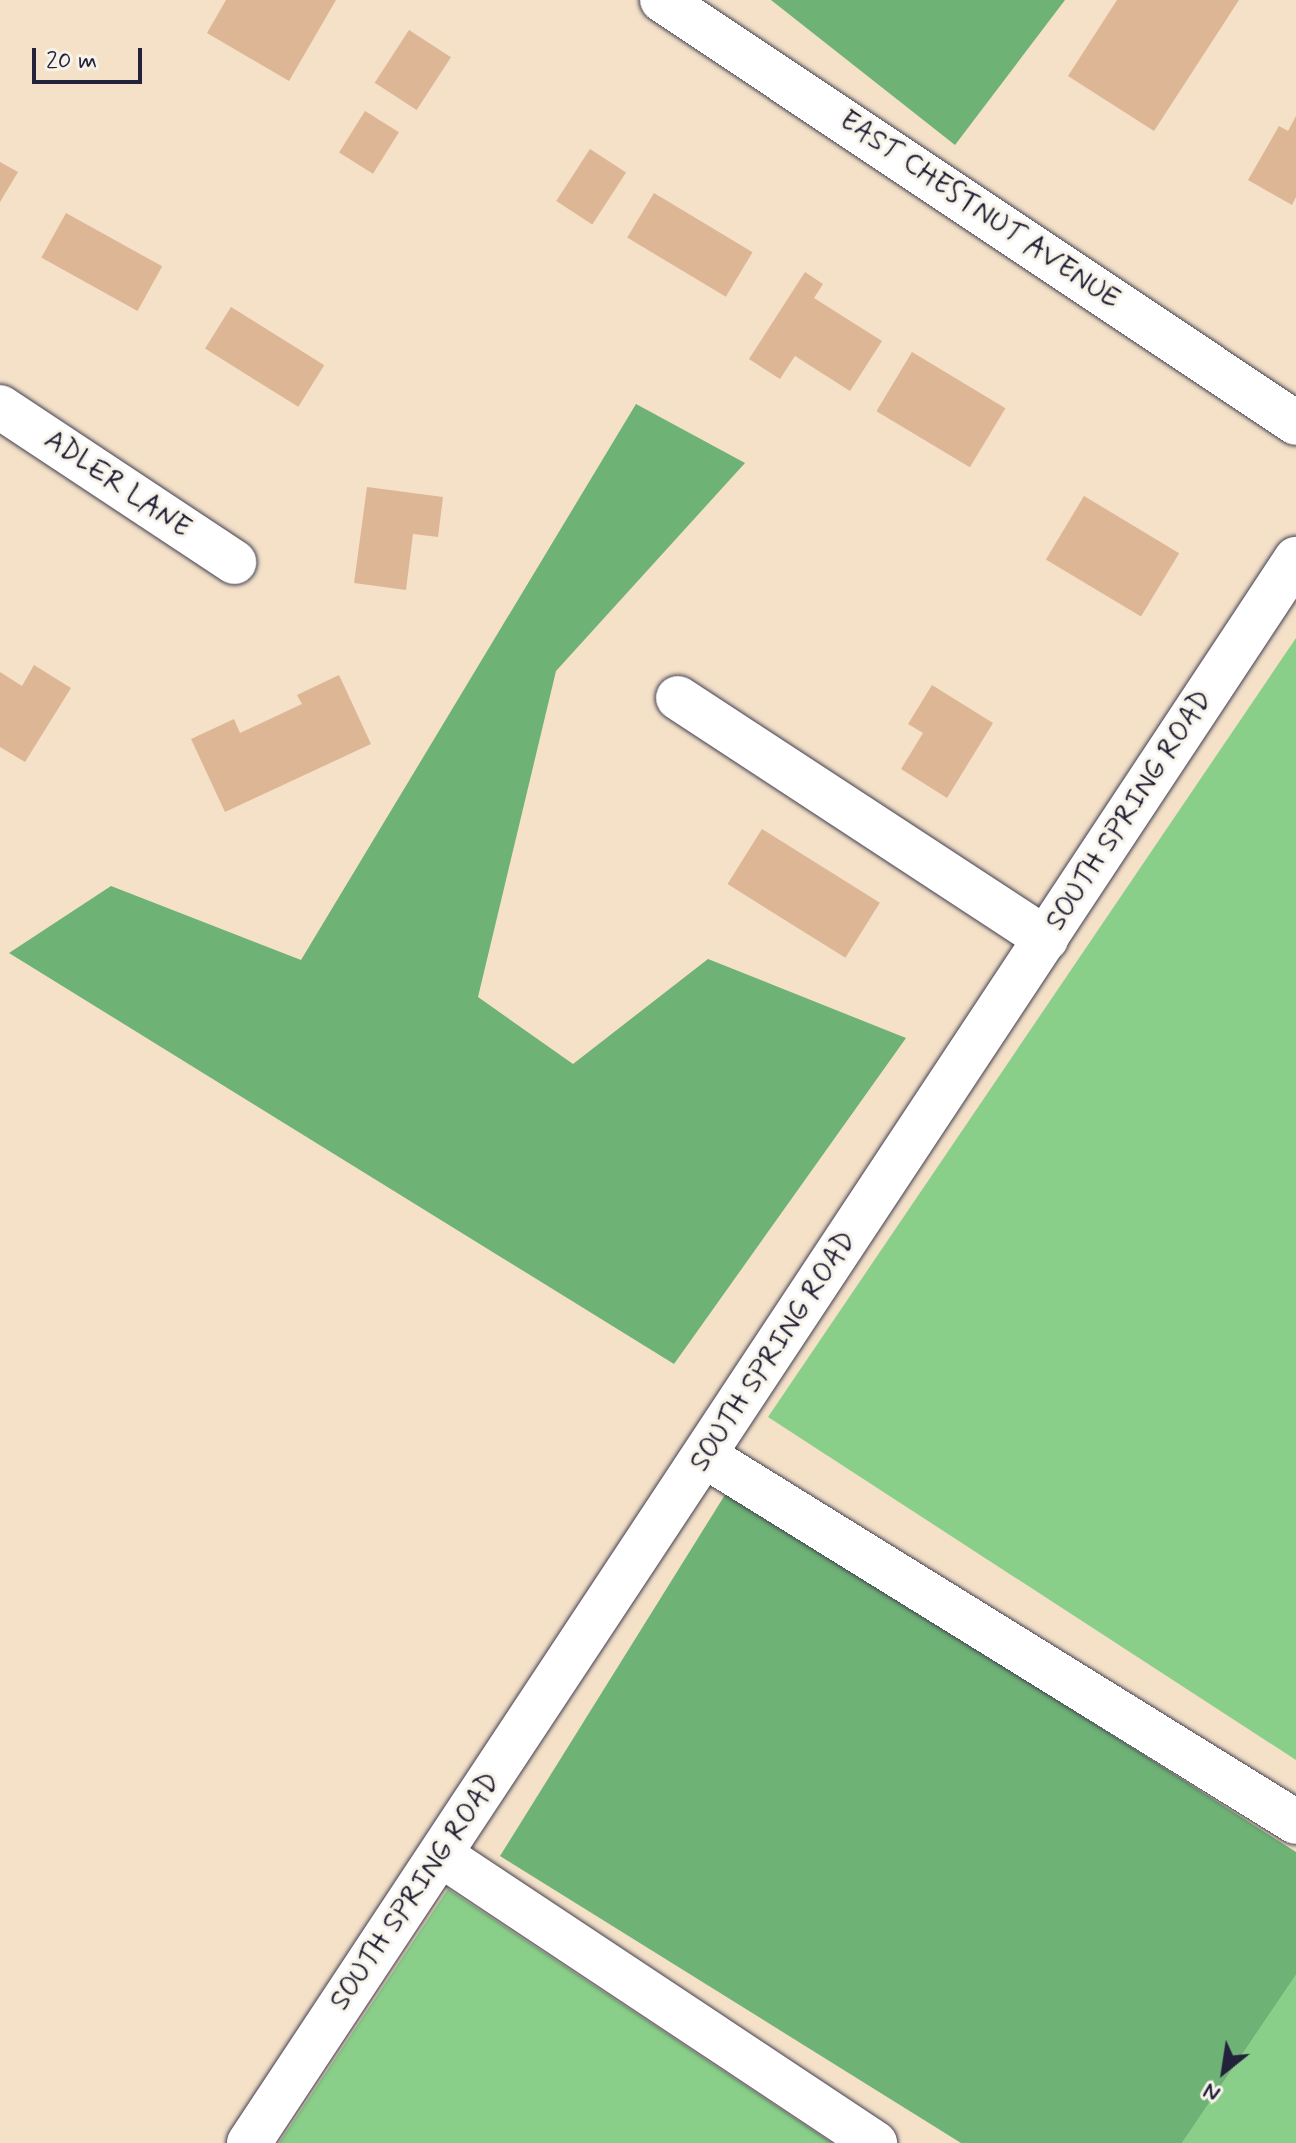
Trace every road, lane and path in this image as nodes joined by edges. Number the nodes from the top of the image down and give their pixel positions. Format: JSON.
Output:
{"nodes":[{"id":1,"x":662,"y":0,"type":"edge"},
{"id":2,"x":0,"y":407,"type":"edge"},
{"id":3,"x":1296,"y":423,"type":"edge"},
{"id":4,"x":1296,"y":559,"type":"edge"},
{"id":5,"x":234,"y":562,"type":"dead end"},
{"id":6,"x":678,"y":698,"type":"dead end"},
{"id":7,"x":1046,"y":939,"type":"junction"},
{"id":8,"x":705,"y":1456,"type":"junction"},
{"id":9,"x":1296,"y":1822,"type":"edge"},
{"id":10,"x":441,"y":1855,"type":"junction"},
{"id":11,"x":249,"y":2143,"type":"edge"},
{"id":12,"x":875,"y":2143,"type":"edge"}],
"edges":[{"from":1,"to":3,"type":"street","name":"EAST CHESTNUT AVENUE"},
{"from":2,"to":5,"type":"street","name":"ADLER LANE"},
{"from":4,"to":7,"type":"street","name":"SOUTH SPRING ROAD"},
{"from":6,"to":7,"type":"street"},
{"from":7,"to":8,"type":"street","name":"SOUTH SPRING ROAD"},
{"from":8,"to":9,"type":"street"},
{"from":8,"to":10,"type":"street","name":"SOUTH SPRING ROAD"},
{"from":10,"to":11,"type":"street","name":"SOUTH SPRING ROAD"},
{"from":10,"to":12,"type":"street"}]}
